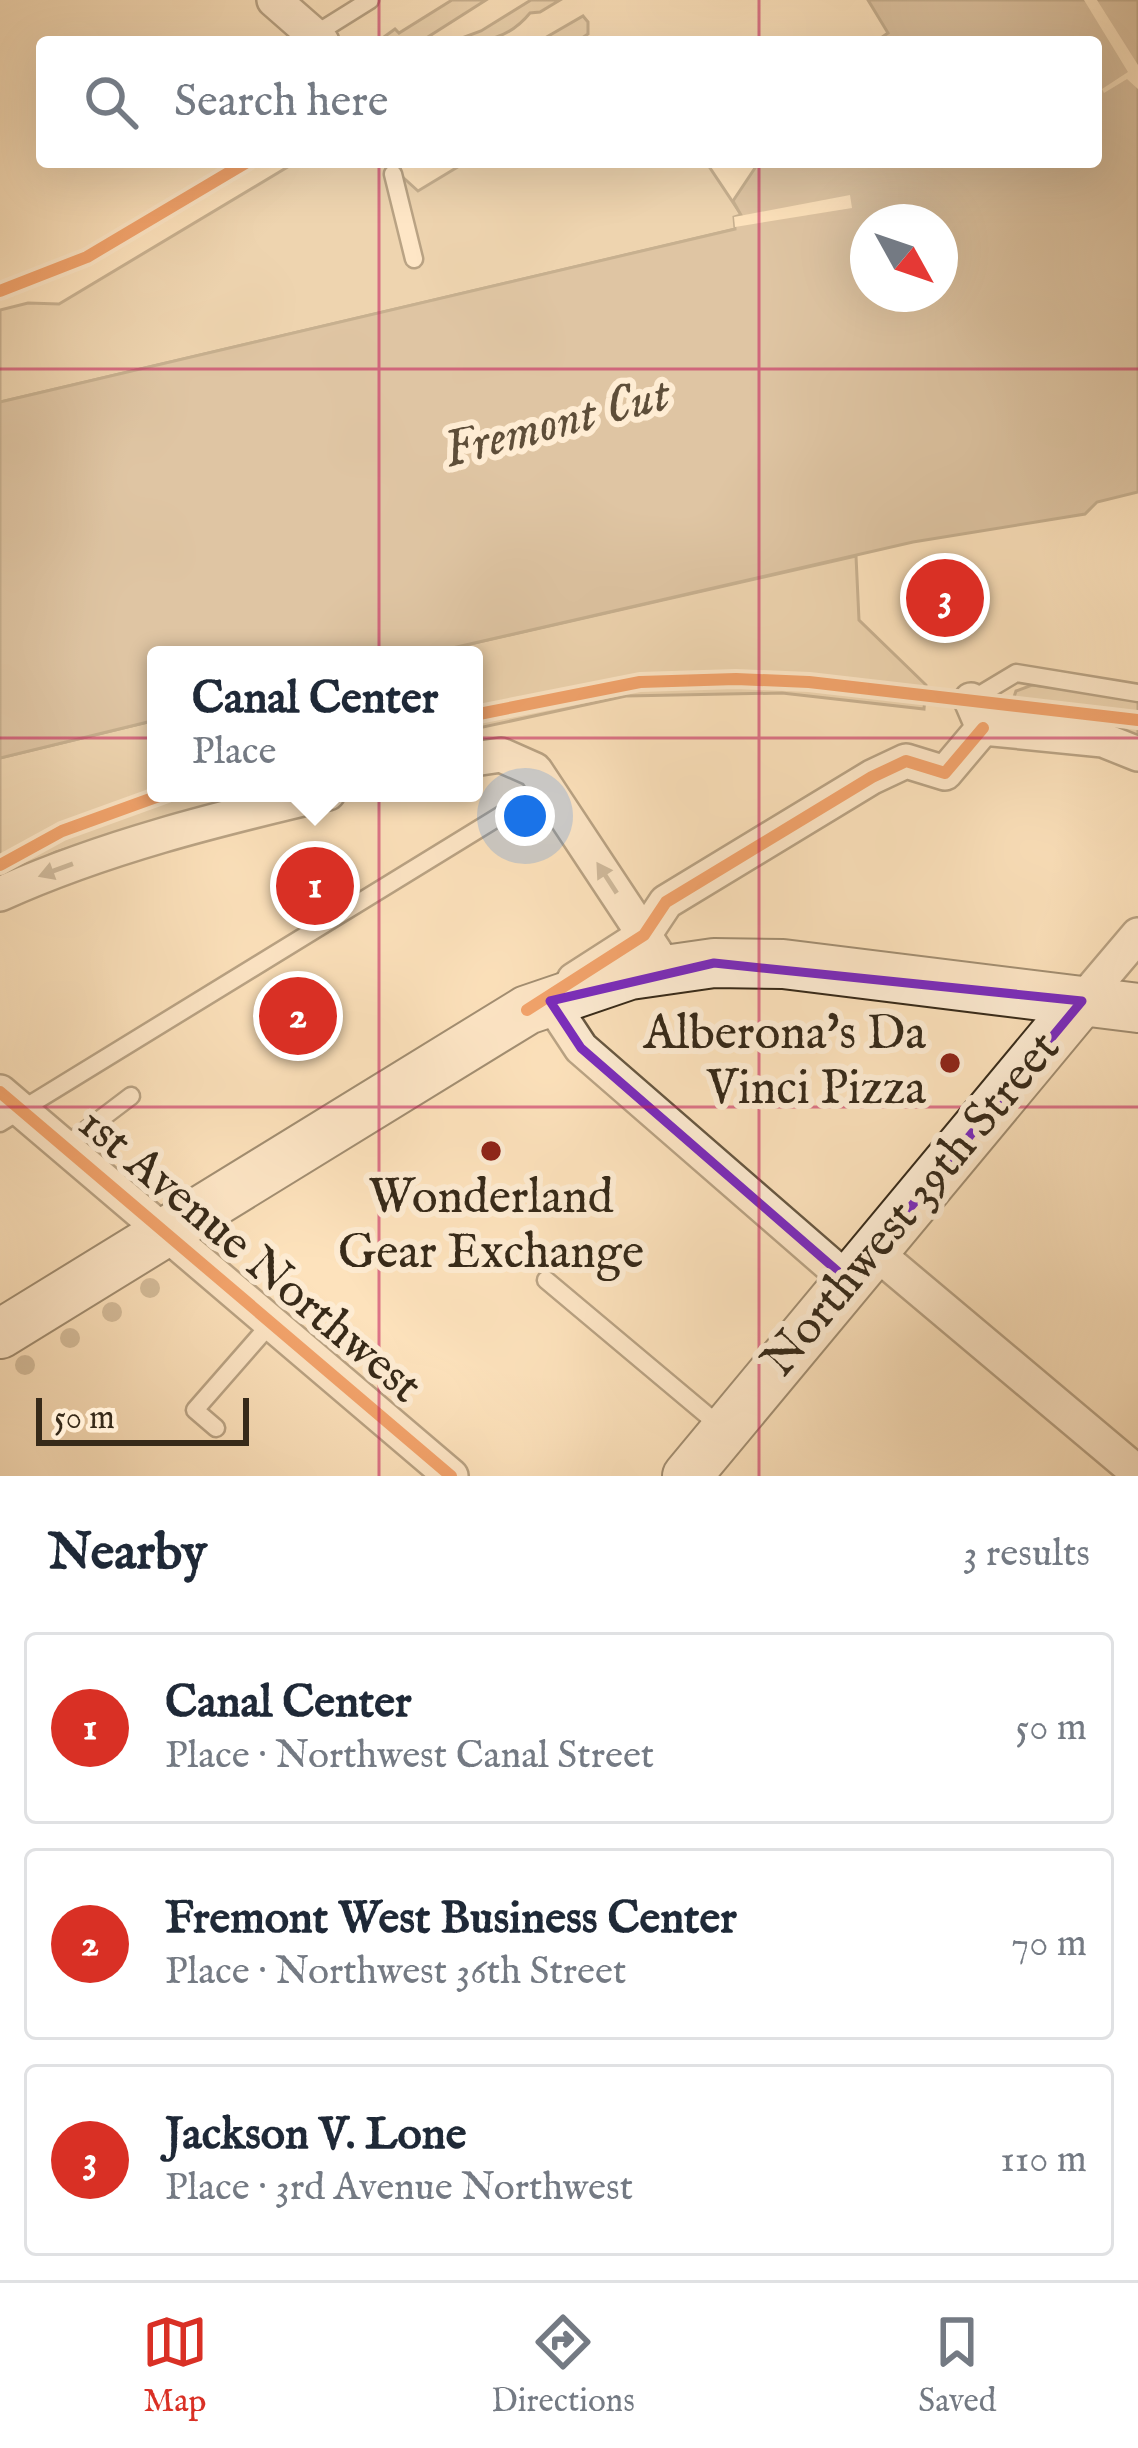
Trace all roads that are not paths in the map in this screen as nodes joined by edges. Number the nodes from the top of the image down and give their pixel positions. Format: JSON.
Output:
{"nodes":[{"id":1,"x":274,"y":0,"type":"edge"},
{"id":2,"x":370,"y":0,"type":"edge"},
{"id":3,"x":316,"y":36,"type":"edge"},
{"id":4,"x":321,"y":36,"type":"edge"},
{"id":5,"x":393,"y":174,"type":"dead end"},
{"id":6,"x":414,"y":259,"type":"dead end"},
{"id":7,"x":1138,"y":693,"type":"edge"},
{"id":8,"x":977,"y":714,"type":"junction"},
{"id":9,"x":1138,"y":754,"type":"edge"},
{"id":10,"x":483,"y":757,"type":"edge"},
{"id":11,"x":549,"y":786,"type":"junction"},
{"id":12,"x":295,"y":802,"type":"edge"},
{"id":13,"x":0,"y":894,"type":"edge"},
{"id":14,"x":1138,"y":934,"type":"edge"},
{"id":15,"x":656,"y":952,"type":"junction"},
{"id":16,"x":1082,"y":1001,"type":"junction"},
{"id":17,"x":538,"y":1006,"type":"junction"},
{"id":18,"x":1138,"y":1008,"type":"edge"},
{"id":19,"x":130,"y":1096,"type":"dead end"},
{"id":20,"x":7,"y":1108,"type":"edge"},
{"id":21,"x":64,"y":1146,"type":"junction"},
{"id":22,"x":167,"y":1231,"type":"junction"},
{"id":23,"x":862,"y":1266,"type":"junction"},
{"id":24,"x":546,"y":1280,"type":"dead end"},
{"id":25,"x":272,"y":1322,"type":"junction"},
{"id":26,"x":0,"y":1334,"type":"edge"},
{"id":27,"x":217,"y":1428,"type":"dead end"},
{"id":28,"x":725,"y":1430,"type":"junction"},
{"id":29,"x":1132,"y":1469,"type":"edge"},
{"id":30,"x":451,"y":1476,"type":"edge"},
{"id":31,"x":687,"y":1476,"type":"edge"}],
"edges":[{"from":1,"to":3,"type":"street"},
{"from":2,"to":4,"type":"lane"},
{"from":5,"to":6,"type":"lane"},
{"from":7,"to":8,"type":"lane"},
{"from":8,"to":9,"type":"street"},
{"from":8,"to":15,"type":"street"},
{"from":10,"to":11,"type":"street"},
{"from":15,"to":11,"type":"street","one_way":true},
{"from":11,"to":20,"type":"lane"},
{"from":12,"to":13,"type":"street","one_way":true},
{"from":14,"to":16,"type":"street","name":"Northwest 39th Street"},
{"from":15,"to":16,"type":"main road"},
{"from":15,"to":17,"type":"main road"},
{"from":16,"to":18,"type":"main road"},
{"from":16,"to":23,"type":"main road","name":"Northwest 39th Street"},
{"from":17,"to":22,"type":"main road"},
{"from":17,"to":23,"type":"street"},
{"from":19,"to":21,"type":"lane"},
{"from":20,"to":21,"type":"street","name":"1st Avenue Northwest"},
{"from":21,"to":22,"type":"street","name":"1st Avenue Northwest"},
{"from":22,"to":25,"type":"street","name":"1st Avenue Northwest"},
{"from":22,"to":26,"type":"main road"},
{"from":23,"to":28,"type":"main road","name":"Northwest 39th Street"},
{"from":23,"to":29,"type":"street"},
{"from":24,"to":28,"type":"lane"},
{"from":25,"to":27,"type":"lane"},
{"from":25,"to":30,"type":"street","name":"1st Avenue Northwest"},
{"from":28,"to":31,"type":"main road","name":"Northwest 39th Street"}]}
